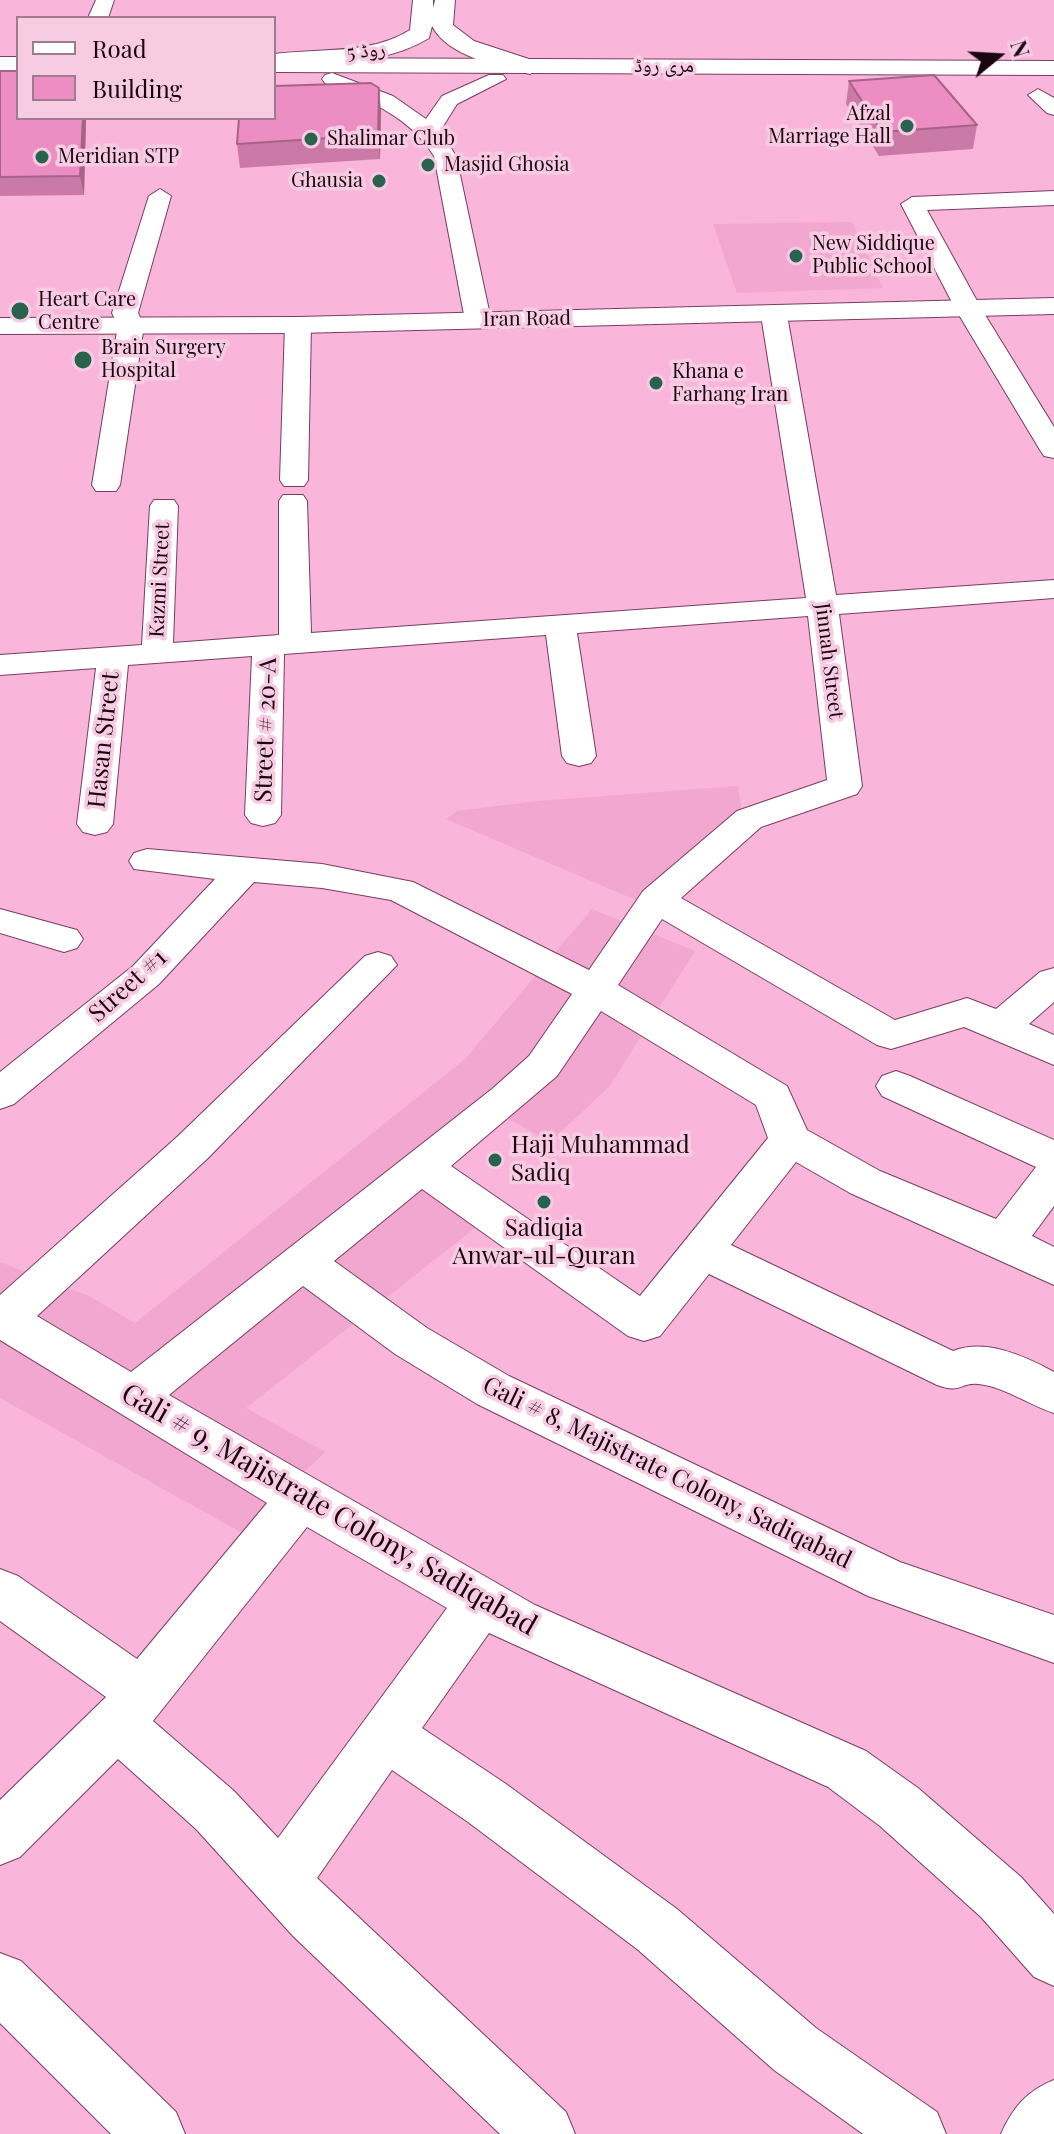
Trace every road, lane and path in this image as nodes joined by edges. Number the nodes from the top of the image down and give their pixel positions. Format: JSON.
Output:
{"nodes":[{"id":1,"x":423,"y":0,"type":"edge"},
{"id":2,"x":445,"y":0,"type":"edge"},
{"id":3,"x":1054,"y":59,"type":"edge"},
{"id":4,"x":276,"y":63,"type":"edge"},
{"id":5,"x":276,"y":63,"type":"edge"},
{"id":6,"x":530,"y":67,"type":"junction"},
{"id":7,"x":1054,"y":68,"type":"edge"},
{"id":8,"x":792,"y":72,"type":"junction"},
{"id":9,"x":276,"y":79,"type":"edge"},
{"id":10,"x":332,"y":79,"type":"junction"},
{"id":11,"x":496,"y":79,"type":"junction"},
{"id":12,"x":1050,"y":92,"type":"edge"},
{"id":13,"x":429,"y":131,"type":"junction"},
{"id":14,"x":160,"y":196,"type":"dead end"},
{"id":15,"x":1054,"y":198,"type":"edge"},
{"id":16,"x":1054,"y":306,"type":"edge"},
{"id":17,"x":969,"y":310,"type":"junction"},
{"id":18,"x":774,"y":315,"type":"junction"},
{"id":19,"x":478,"y":320,"type":"junction"},
{"id":20,"x":131,"y":325,"type":"junction"},
{"id":21,"x":298,"y":325,"type":"junction"},
{"id":22,"x":0,"y":326,"type":"edge"},
{"id":23,"x":1054,"y":450,"type":"edge"},
{"id":24,"x":106,"y":485,"type":"dead end"},
{"id":25,"x":164,"y":506,"type":"dead end"},
{"id":26,"x":1052,"y":593,"type":"edge"},
{"id":27,"x":822,"y":604,"type":"junction"},
{"id":28,"x":560,"y":624,"type":"junction"},
{"id":29,"x":282,"y":645,"type":"junction"},
{"id":30,"x":157,"y":654,"type":"junction"},
{"id":31,"x":113,"y":657,"type":"junction"},
{"id":32,"x":0,"y":665,"type":"edge"},
{"id":33,"x":579,"y":756,"type":"dead end"},
{"id":34,"x":263,"y":815,"type":"dead end"},
{"id":35,"x":95,"y":824,"type":"dead end"},
{"id":36,"x":147,"y":861,"type":"dead end"},
{"id":37,"x":246,"y":868,"type":"junction"},
{"id":38,"x":656,"y":900,"type":"junction"},
{"id":39,"x":0,"y":921,"type":"edge"},
{"id":40,"x":64,"y":939,"type":"dead end"},
{"id":41,"x":378,"y":965,"type":"dead end"},
{"id":42,"x":1054,"y":981,"type":"edge"},
{"id":43,"x":593,"y":988,"type":"junction"},
{"id":44,"x":1001,"y":1026,"type":"junction"},
{"id":45,"x":1054,"y":1051,"type":"edge"},
{"id":46,"x":896,"y":1086,"type":"dead end"},
{"id":47,"x":0,"y":1094,"type":"edge"},
{"id":48,"x":790,"y":1140,"type":"junction"},
{"id":49,"x":1054,"y":1158,"type":"edge"},
{"id":50,"x":420,"y":1166,"type":"junction"},
{"id":51,"x":1054,"y":1174,"type":"edge"},
{"id":52,"x":1004,"y":1241,"type":"junction"},
{"id":53,"x":702,"y":1251,"type":"junction"},
{"id":54,"x":302,"y":1261,"type":"junction"},
{"id":55,"x":1054,"y":1268,"type":"edge"},
{"id":56,"x":2,"y":1317,"type":"edge"},
{"id":57,"x":1054,"y":1394,"type":"edge"},
{"id":58,"x":132,"y":1398,"type":"junction"},
{"id":59,"x":301,"y":1498,"type":"junction"},
{"id":60,"x":0,"y":1592,"type":"edge"},
{"id":61,"x":481,"y":1602,"type":"junction"},
{"id":62,"x":1054,"y":1639,"type":"edge"},
{"id":63,"x":130,"y":1709,"type":"junction"},
{"id":64,"x":386,"y":1735,"type":"junction"},
{"id":65,"x":0,"y":1838,"type":"edge"},
{"id":66,"x":281,"y":1881,"type":"junction"},
{"id":67,"x":1054,"y":1957,"type":"edge"},
{"id":68,"x":7,"y":2005,"type":"edge"},
{"id":69,"x":1054,"y":2110,"type":"edge"},
{"id":70,"x":541,"y":2133,"type":"edge"},
{"id":71,"x":154,"y":2134,"type":"edge"},
{"id":72,"x":915,"y":2134,"type":"edge"},
{"id":73,"x":1032,"y":2134,"type":"edge"}],
"edges":[{"from":1,"to":4,"type":"main road","name":"روڈ 5"},
{"from":2,"to":6,"type":"main road"},
{"from":3,"to":8,"type":"main road"},
{"from":5,"to":6,"type":"main road","name":"مری روڈ"},
{"from":6,"to":8,"type":"main road","name":"مری روڈ"},
{"from":7,"to":8,"type":"main road","name":"مری روڈ"},
{"from":8,"to":11,"type":"main road","name":"مری روڈ"},
{"from":8,"to":12,"type":"main road"},
{"from":9,"to":10,"type":"main road","name":"مری روڈ"},
{"from":10,"to":11,"type":"main road","name":"مری روڈ"},
{"from":10,"to":13,"type":"street"},
{"from":11,"to":13,"type":"street"},
{"from":13,"to":19,"type":"street"},
{"from":14,"to":20,"type":"street"},
{"from":15,"to":17,"type":"street"},
{"from":16,"to":17,"type":"main road","name":"Iran Road"},
{"from":17,"to":18,"type":"main road","name":"Iran Road"},
{"from":17,"to":23,"type":"street"},
{"from":18,"to":19,"type":"main road","name":"Iran Road"},
{"from":18,"to":27,"type":"street","name":"Jinnah Street"},
{"from":19,"to":21,"type":"main road","name":"Iran Road"},
{"from":20,"to":21,"type":"main road","name":"Iran Road"},
{"from":20,"to":22,"type":"main road","name":"Iran Road"},
{"from":20,"to":24,"type":"street"},
{"from":21,"to":29,"type":"street","name":"Street # 20-A"},
{"from":25,"to":30,"type":"street","name":"Kazmi Street"},
{"from":26,"to":27,"type":"street"},
{"from":27,"to":28,"type":"street"},
{"from":27,"to":38,"type":"street","name":"Jinnah Street"},
{"from":28,"to":29,"type":"street"},
{"from":28,"to":33,"type":"street"},
{"from":29,"to":30,"type":"street"},
{"from":29,"to":34,"type":"street","name":"Street # 20-A"},
{"from":30,"to":31,"type":"street"},
{"from":31,"to":32,"type":"street"},
{"from":31,"to":35,"type":"street","name":"Hasan Street"},
{"from":36,"to":37,"type":"street"},
{"from":37,"to":43,"type":"street"},
{"from":37,"to":47,"type":"street","name":"Street #1"},
{"from":38,"to":43,"type":"street"},
{"from":38,"to":44,"type":"street"},
{"from":39,"to":40,"type":"street"},
{"from":41,"to":56,"type":"street"},
{"from":42,"to":44,"type":"street"},
{"from":43,"to":48,"type":"street"},
{"from":43,"to":50,"type":"street"},
{"from":44,"to":45,"type":"street"},
{"from":46,"to":49,"type":"street"},
{"from":48,"to":52,"type":"street"},
{"from":48,"to":53,"type":"street"},
{"from":50,"to":53,"type":"street"},
{"from":50,"to":54,"type":"street"},
{"from":51,"to":52,"type":"street"},
{"from":52,"to":55,"type":"street"},
{"from":53,"to":57,"type":"street"},
{"from":54,"to":58,"type":"street"},
{"from":54,"to":62,"type":"street","name":"Gali # 8, Majistrate Colony, Sadiqabad"},
{"from":56,"to":58,"type":"street","name":"Gali # 9, Majistrate Colony, Sadiqabad"},
{"from":58,"to":59,"type":"street","name":"Gali # 9, Majistrate Colony, Sadiqabad"},
{"from":59,"to":61,"type":"street","name":"Gali # 9, Majistrate Colony, Sadiqabad"},
{"from":59,"to":63,"type":"street"},
{"from":60,"to":63,"type":"street"},
{"from":61,"to":64,"type":"street"},
{"from":61,"to":67,"type":"street","name":"Gali # 9, Majistrate Colony, Sadiqabad"},
{"from":63,"to":65,"type":"street"},
{"from":63,"to":66,"type":"street"},
{"from":64,"to":66,"type":"street"},
{"from":64,"to":72,"type":"street"},
{"from":66,"to":70,"type":"street"},
{"from":68,"to":71,"type":"street"},
{"from":69,"to":73,"type":"street"}]}
